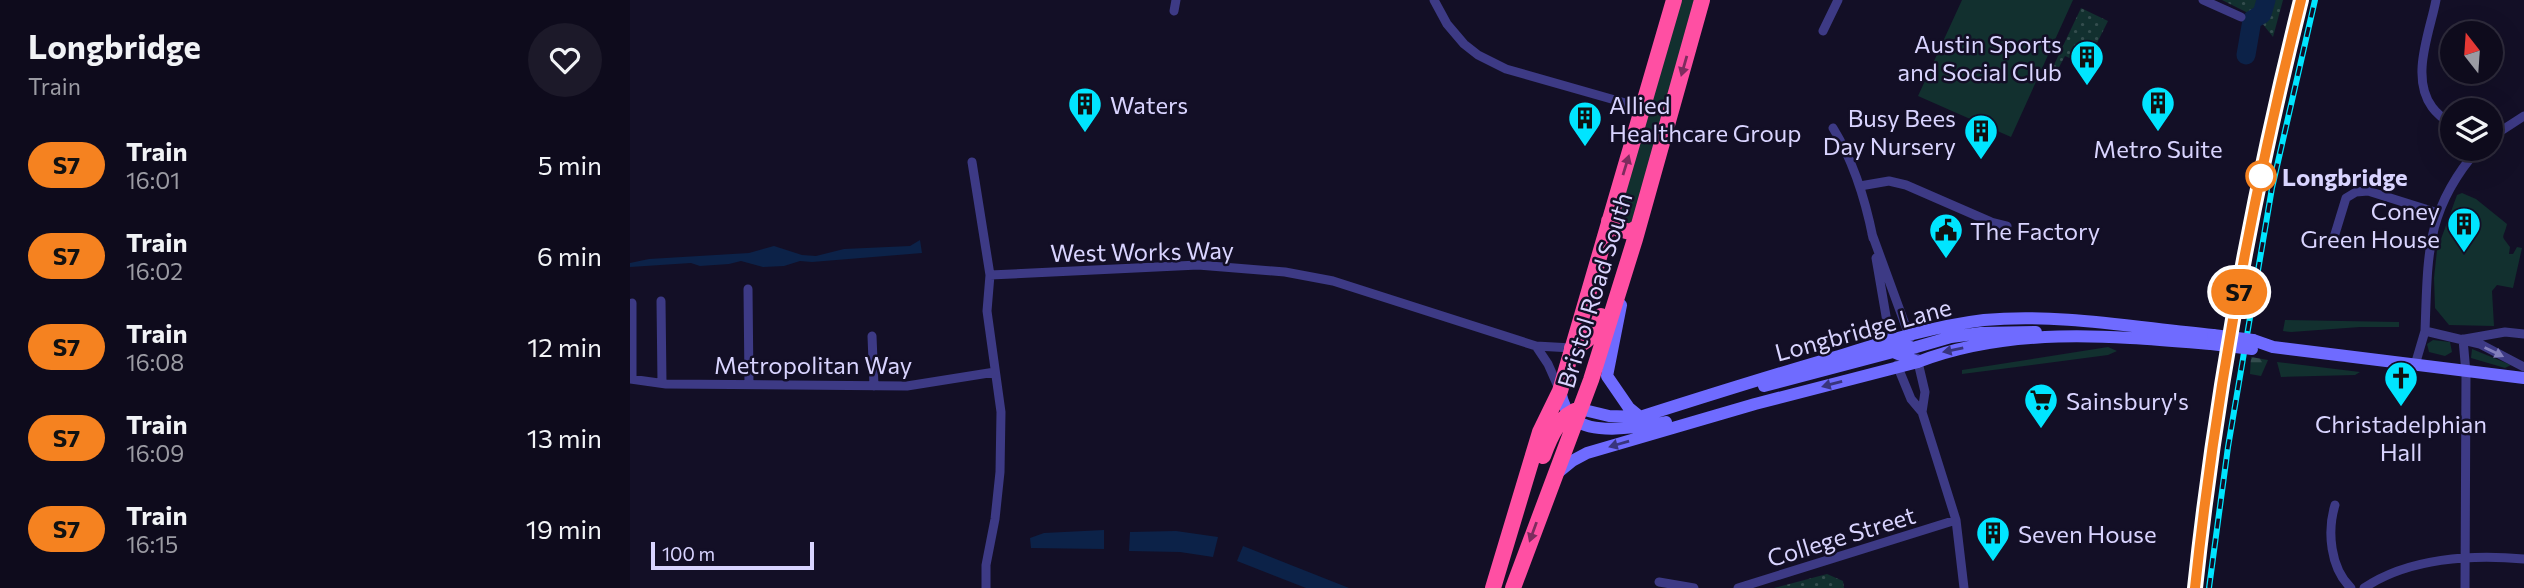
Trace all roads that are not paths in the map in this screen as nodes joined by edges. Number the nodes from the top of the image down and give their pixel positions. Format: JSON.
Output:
{"nodes":[{"id":1,"x":1176,"y":0,"type":"edge"},
{"id":2,"x":1434,"y":0,"type":"edge"},
{"id":3,"x":1674,"y":0,"type":"edge"},
{"id":4,"x":1702,"y":0,"type":"edge"},
{"id":5,"x":1838,"y":0,"type":"edge"},
{"id":6,"x":2203,"y":0,"type":"edge"},
{"id":7,"x":2437,"y":0,"type":"edge"},
{"id":8,"x":1174,"y":11,"type":"dead end"},
{"id":9,"x":2241,"y":17,"type":"dead end"},
{"id":10,"x":1823,"y":32,"type":"dead end"},
{"id":11,"x":1643,"y":108,"type":"junction"},
{"id":12,"x":2440,"y":115,"type":"edge"},
{"id":13,"x":2524,"y":116,"type":"edge"},
{"id":14,"x":1833,"y":128,"type":"dead end"},
{"id":15,"x":2503,"y":130,"type":"edge"},
{"id":16,"x":2467,"y":161,"type":"edge"},
{"id":17,"x":972,"y":162,"type":"dead end"},
{"id":18,"x":1860,"y":186,"type":"junction"},
{"id":19,"x":2438,"y":213,"type":"junction"},
{"id":20,"x":1609,"y":221,"type":"junction"},
{"id":21,"x":2007,"y":226,"type":"dead end"},
{"id":22,"x":1638,"y":227,"type":"junction"},
{"id":23,"x":1872,"y":234,"type":"junction"},
{"id":24,"x":2335,"y":234,"type":"dead end"},
{"id":25,"x":1627,"y":265,"type":"junction"},
{"id":26,"x":990,"y":275,"type":"junction"},
{"id":27,"x":1620,"y":288,"type":"junction"},
{"id":28,"x":748,"y":289,"type":"dead end"},
{"id":29,"x":661,"y":301,"type":"dead end"},
{"id":30,"x":632,"y":303,"type":"dead end"},
{"id":31,"x":2425,"y":331,"type":"junction"},
{"id":32,"x":2524,"y":334,"type":"edge"},
{"id":33,"x":2104,"y":335,"type":"junction"},
{"id":34,"x":872,"y":336,"type":"dead end"},
{"id":35,"x":2463,"y":339,"type":"junction"},
{"id":36,"x":2212,"y":340,"type":"junction"},
{"id":37,"x":1911,"y":341,"type":"junction"},
{"id":38,"x":1536,"y":346,"type":"junction"},
{"id":39,"x":1891,"y":346,"type":"junction"},
{"id":40,"x":1572,"y":348,"type":"junction"},
{"id":41,"x":1918,"y":362,"type":"junction"},
{"id":42,"x":2415,"y":365,"type":"junction"},
{"id":43,"x":1898,"y":367,"type":"junction"},
{"id":44,"x":2524,"y":368,"type":"edge"},
{"id":45,"x":995,"y":372,"type":"junction"},
{"id":46,"x":2466,"y":373,"type":"junction"},
{"id":47,"x":2524,"y":378,"type":"edge"},
{"id":48,"x":631,"y":379,"type":"edge"},
{"id":49,"x":662,"y":383,"type":"junction"},
{"id":50,"x":749,"y":384,"type":"junction"},
{"id":51,"x":874,"y":386,"type":"junction"},
{"id":52,"x":1560,"y":391,"type":"junction"},
{"id":53,"x":1755,"y":404,"type":"junction"},
{"id":54,"x":1922,"y":412,"type":"junction"},
{"id":55,"x":1575,"y":414,"type":"junction"},
{"id":56,"x":1640,"y":417,"type":"junction"},
{"id":57,"x":1553,"y":477,"type":"junction"},
{"id":58,"x":2335,"y":505,"type":"dead end"},
{"id":59,"x":1956,"y":520,"type":"junction"},
{"id":60,"x":1509,"y":534,"type":"junction"},
{"id":61,"x":2467,"y":559,"type":"junction"},
{"id":62,"x":2524,"y":559,"type":"edge"},
{"id":63,"x":1659,"y":582,"type":"dead end"},
{"id":64,"x":986,"y":588,"type":"edge"},
{"id":65,"x":1493,"y":588,"type":"edge"},
{"id":66,"x":1513,"y":588,"type":"edge"},
{"id":67,"x":1694,"y":588,"type":"edge"},
{"id":68,"x":1738,"y":588,"type":"edge"},
{"id":69,"x":1964,"y":588,"type":"edge"},
{"id":70,"x":2351,"y":588,"type":"edge"},
{"id":71,"x":2364,"y":588,"type":"edge"},
{"id":72,"x":2465,"y":588,"type":"edge"}],
"edges":[{"from":1,"to":8,"type":"street"},
{"from":2,"to":11,"type":"street"},
{"from":3,"to":11,"type":"highway","name":"Bristol Road South"},
{"from":4,"to":22,"type":"highway","name":"Bristol Road South","one_way":true},
{"from":5,"to":10,"type":"street"},
{"from":6,"to":9,"type":"street"},
{"from":7,"to":12,"type":"street"},
{"from":20,"to":11,"type":"highway","name":"Bristol Road South","one_way":true},
{"from":13,"to":15,"type":"street"},
{"from":14,"to":18,"type":"street"},
{"from":16,"to":19,"type":"street"},
{"from":17,"to":26,"type":"street"},
{"from":18,"to":21,"type":"street"},
{"from":18,"to":23,"type":"street"},
{"from":19,"to":24,"type":"street"},
{"from":19,"to":31,"type":"street"},
{"from":20,"to":22,"type":"highway"},
{"from":20,"to":40,"type":"highway","name":"Bristol Road South"},
{"from":22,"to":25,"type":"highway","name":"Bristol Road South"},
{"from":23,"to":37,"type":"street"},
{"from":23,"to":39,"type":"street"},
{"from":25,"to":27,"type":"highway","name":"Bristol Road South"},
{"from":25,"to":40,"type":"highway"},
{"from":26,"to":38,"type":"street","name":"West Works Way"},
{"from":26,"to":45,"type":"street"},
{"from":27,"to":55,"type":"highway","name":"Bristol Road South"},
{"from":27,"to":56,"type":"street"},
{"from":28,"to":50,"type":"street"},
{"from":29,"to":49,"type":"street"},
{"from":30,"to":48,"type":"street"},
{"from":31,"to":35,"type":"street"},
{"from":31,"to":42,"type":"street"},
{"from":32,"to":35,"type":"street"},
{"from":33,"to":36,"type":"street","name":"Longbridge Lane"},
{"from":33,"to":37,"type":"street","name":"Longbridge Lane"},
{"from":33,"to":41,"type":"street","name":"Longbridge Lane","one_way":true},
{"from":34,"to":51,"type":"street"},
{"from":35,"to":44,"type":"street","one_way":true},
{"from":35,"to":46,"type":"street"},
{"from":36,"to":37,"type":"street","name":"Longbridge Lane"},
{"from":36,"to":42,"type":"street","name":"Longbridge Lane","bridge":true},
{"from":37,"to":39,"type":"street"},
{"from":37,"to":41,"type":"street"},
{"from":38,"to":40,"type":"street","name":"West Works Way"},
{"from":38,"to":52,"type":"street"},
{"from":39,"to":41,"type":"street"},
{"from":39,"to":43,"type":"street"},
{"from":39,"to":56,"type":"street","name":"Longbridge Lane"},
{"from":40,"to":52,"type":"highway","name":"Bristol Road South"},
{"from":41,"to":43,"type":"street","name":"Longbridge Lane"},
{"from":41,"to":54,"type":"street"},
{"from":42,"to":46,"type":"street","name":"Longbridge Lane"},
{"from":43,"to":53,"type":"street","name":"Longbridge Lane","one_way":true},
{"from":43,"to":54,"type":"street"},
{"from":45,"to":51,"type":"street","name":"Metropolitan Way"},
{"from":45,"to":64,"type":"street"},
{"from":46,"to":47,"type":"street","name":"Longbridge Lane"},
{"from":46,"to":61,"type":"street"},
{"from":48,"to":49,"type":"street","name":"Metropolitan Way"},
{"from":49,"to":50,"type":"street","name":"Metropolitan Way"},
{"from":50,"to":51,"type":"street","name":"Metropolitan Way"},
{"from":52,"to":55,"type":"street"},
{"from":52,"to":60,"type":"highway","name":"Bristol Road South"},
{"from":53,"to":55,"type":"street","name":"Longbridge Lane"},
{"from":53,"to":57,"type":"street","name":"Longbridge Lane","one_way":true},
{"from":54,"to":59,"type":"street"},
{"from":55,"to":56,"type":"street","name":"Longbridge Lane"},
{"from":55,"to":57,"type":"highway","name":"Bristol Road South"},
{"from":55,"to":60,"type":"highway"},
{"from":57,"to":66,"type":"highway","name":"Bristol Road South","one_way":true},
{"from":58,"to":70,"type":"street"},
{"from":59,"to":68,"type":"street","name":"College Street"},
{"from":59,"to":69,"type":"street"},
{"from":60,"to":65,"type":"highway","name":"Bristol Road South"},
{"from":61,"to":62,"type":"street"},
{"from":61,"to":71,"type":"street"},
{"from":61,"to":72,"type":"street"},
{"from":63,"to":67,"type":"street"}]}
